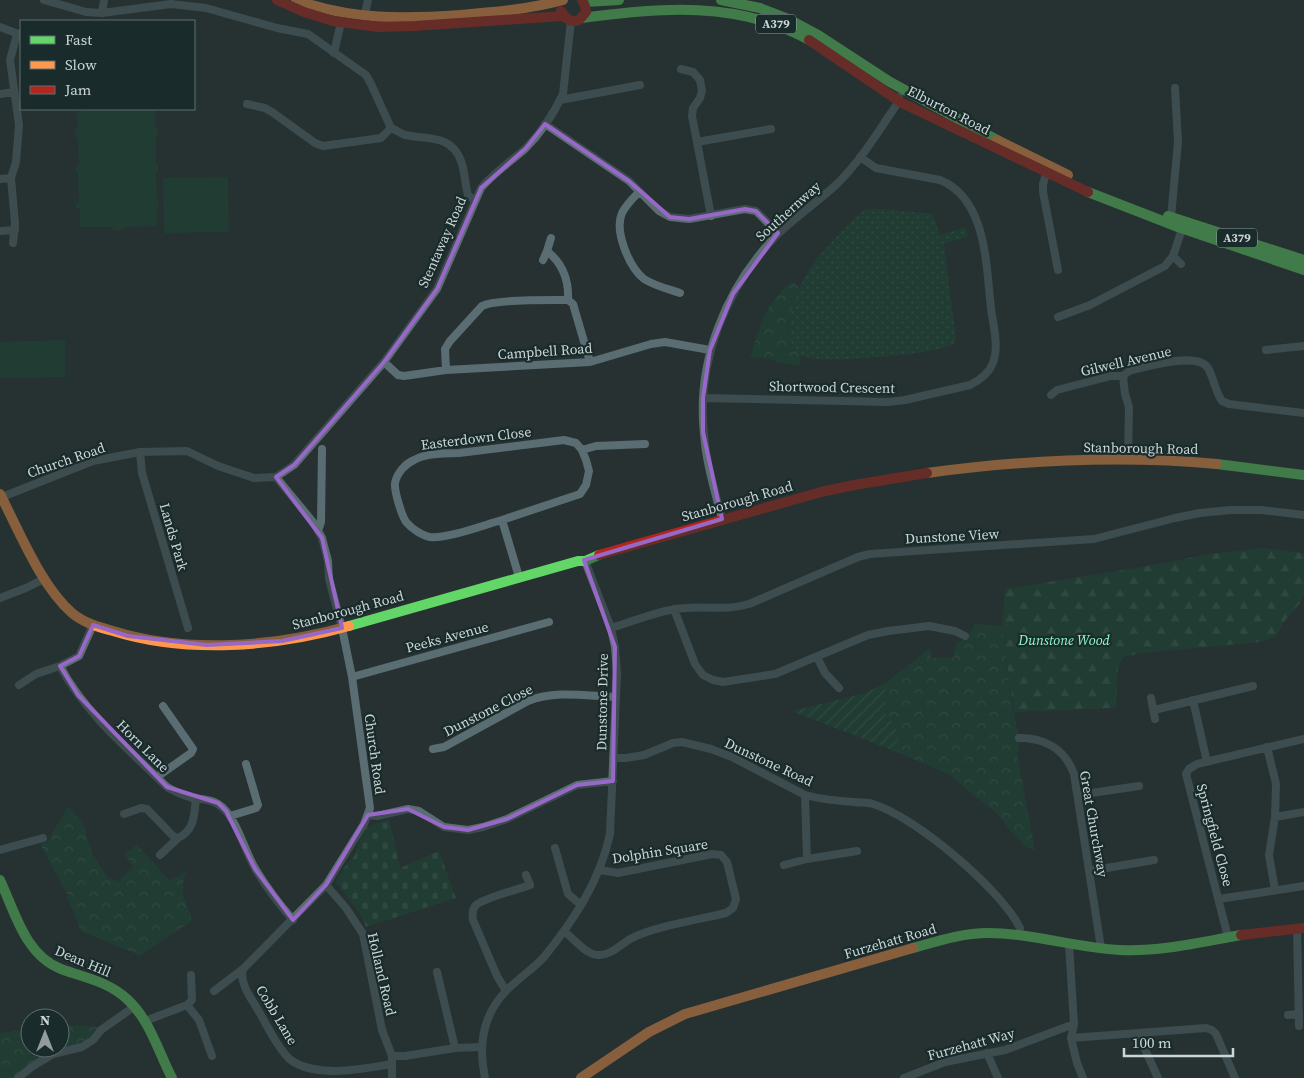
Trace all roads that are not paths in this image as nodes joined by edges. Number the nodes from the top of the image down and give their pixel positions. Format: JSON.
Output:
{"nodes":[{"id":1,"x":44,"y":0,"type":"edge"},
{"id":2,"x":104,"y":0,"type":"edge"},
{"id":3,"x":276,"y":0,"type":"edge"},
{"id":4,"x":296,"y":0,"type":"edge"},
{"id":5,"x":368,"y":0,"type":"edge"},
{"id":6,"x":564,"y":0,"type":"edge"},
{"id":7,"x":619,"y":0,"type":"edge"},
{"id":8,"x":721,"y":0,"type":"edge"},
{"id":9,"x":583,"y":1,"type":"edge"},
{"id":10,"x":102,"y":13,"type":"junction"},
{"id":11,"x":364,"y":18,"type":"junction"},
{"id":12,"x":582,"y":18,"type":"junction"},
{"id":13,"x":567,"y":19,"type":"junction"},
{"id":14,"x":342,"y":22,"type":"junction"},
{"id":15,"x":0,"y":27,"type":"edge"},
{"id":16,"x":19,"y":34,"type":"edge"},
{"id":17,"x":334,"y":53,"type":"junction"},
{"id":18,"x":681,"y":69,"type":"dead end"},
{"id":19,"x":888,"y":81,"type":"junction"},
{"id":20,"x":640,"y":85,"type":"dead end"},
{"id":21,"x":1175,"y":88,"type":"dead end"},
{"id":22,"x":14,"y":92,"type":"junction"},
{"id":23,"x":0,"y":94,"type":"edge"},
{"id":24,"x":560,"y":100,"type":"junction"},
{"id":25,"x":899,"y":101,"type":"junction"},
{"id":26,"x":247,"y":104,"type":"dead end"},
{"id":27,"x":544,"y":124,"type":"junction"},
{"id":28,"x":391,"y":128,"type":"junction"},
{"id":29,"x":771,"y":129,"type":"dead end"},
{"id":30,"x":697,"y":142,"type":"junction"},
{"id":31,"x":860,"y":157,"type":"junction"},
{"id":32,"x":1046,"y":174,"type":"junction"},
{"id":33,"x":11,"y":178,"type":"junction"},
{"id":34,"x":0,"y":179,"type":"edge"},
{"id":35,"x":639,"y":192,"type":"junction"},
{"id":36,"x":474,"y":200,"type":"junction"},
{"id":37,"x":711,"y":216,"type":"junction"},
{"id":38,"x":1171,"y":217,"type":"junction"},
{"id":39,"x":1182,"y":229,"type":"junction"},
{"id":40,"x":15,"y":230,"type":"junction"},
{"id":41,"x":0,"y":231,"type":"edge"},
{"id":42,"x":778,"y":233,"type":"junction"},
{"id":43,"x":551,"y":238,"type":"dead end"},
{"id":44,"x":13,"y":243,"type":"dead end"},
{"id":45,"x":547,"y":251,"type":"junction"},
{"id":46,"x":1173,"y":256,"type":"junction"},
{"id":47,"x":543,"y":260,"type":"dead end"},
{"id":48,"x":1304,"y":260,"type":"edge"},
{"id":49,"x":1181,"y":264,"type":"dead end"},
{"id":50,"x":1058,"y":270,"type":"dead end"},
{"id":51,"x":1304,"y":270,"type":"edge"},
{"id":52,"x":680,"y":293,"type":"dead end"},
{"id":53,"x":568,"y":300,"type":"junction"},
{"id":54,"x":1063,"y":304,"type":"dead end"},
{"id":55,"x":1066,"y":313,"type":"junction"},
{"id":56,"x":1058,"y":317,"type":"dead end"},
{"id":57,"x":1304,"y":346,"type":"edge"},
{"id":58,"x":710,"y":350,"type":"junction"},
{"id":59,"x":1266,"y":350,"type":"dead end"},
{"id":60,"x":384,"y":362,"type":"junction"},
{"id":61,"x":590,"y":362,"type":"junction"},
{"id":62,"x":446,"y":370,"type":"junction"},
{"id":63,"x":1123,"y":376,"type":"junction"},
{"id":64,"x":1051,"y":395,"type":"dead end"},
{"id":65,"x":703,"y":398,"type":"junction"},
{"id":66,"x":1304,"y":413,"type":"edge"},
{"id":67,"x":645,"y":444,"type":"dead end"},
{"id":68,"x":322,"y":449,"type":"dead end"},
{"id":69,"x":582,"y":450,"type":"junction"},
{"id":70,"x":140,"y":452,"type":"junction"},
{"id":71,"x":1128,"y":459,"type":"junction"},
{"id":72,"x":1304,"y":475,"type":"edge"},
{"id":73,"x":276,"y":477,"type":"junction"},
{"id":74,"x":1,"y":496,"type":"edge"},
{"id":75,"x":1304,"y":514,"type":"edge"},
{"id":76,"x":722,"y":519,"type":"junction"},
{"id":77,"x":502,"y":520,"type":"junction"},
{"id":78,"x":318,"y":531,"type":"junction"},
{"id":79,"x":585,"y":561,"type":"junction"},
{"id":80,"x":519,"y":577,"type":"junction"},
{"id":81,"x":44,"y":579,"type":"junction"},
{"id":82,"x":0,"y":598,"type":"edge"},
{"id":83,"x":674,"y":609,"type":"junction"},
{"id":84,"x":549,"y":622,"type":"dead end"},
{"id":85,"x":93,"y":625,"type":"junction"},
{"id":86,"x":188,"y":628,"type":"dead end"},
{"id":87,"x":342,"y":628,"type":"junction"},
{"id":88,"x":611,"y":628,"type":"junction"},
{"id":89,"x":965,"y":636,"type":"dead end"},
{"id":90,"x":817,"y":657,"type":"junction"},
{"id":91,"x":60,"y":666,"type":"junction"},
{"id":92,"x":352,"y":677,"type":"junction"},
{"id":93,"x":19,"y":685,"type":"dead end"},
{"id":94,"x":1253,"y":686,"type":"dead end"},
{"id":95,"x":839,"y":688,"type":"dead end"},
{"id":96,"x":615,"y":697,"type":"junction"},
{"id":97,"x":1151,"y":698,"type":"dead end"},
{"id":98,"x":1193,"y":700,"type":"junction"},
{"id":99,"x":163,"y":706,"type":"dead end"},
{"id":100,"x":1154,"y":710,"type":"junction"},
{"id":101,"x":1155,"y":719,"type":"dead end"},
{"id":102,"x":1019,"y":738,"type":"dead end"},
{"id":103,"x":1304,"y":740,"type":"edge"},
{"id":104,"x":1267,"y":747,"type":"junction"},
{"id":105,"x":433,"y":749,"type":"dead end"},
{"id":106,"x":613,"y":758,"type":"junction"},
{"id":107,"x":1206,"y":762,"type":"junction"},
{"id":108,"x":246,"y":764,"type":"dead end"},
{"id":109,"x":157,"y":777,"type":"junction"},
{"id":110,"x":613,"y":781,"type":"junction"},
{"id":111,"x":1139,"y":786,"type":"dead end"},
{"id":112,"x":805,"y":794,"type":"junction"},
{"id":113,"x":1078,"y":795,"type":"junction"},
{"id":114,"x":196,"y":798,"type":"junction"},
{"id":115,"x":1304,"y":812,"type":"edge"},
{"id":116,"x":124,"y":814,"type":"dead end"},
{"id":117,"x":368,"y":815,"type":"junction"},
{"id":118,"x":230,"y":816,"type":"junction"},
{"id":119,"x":1276,"y":816,"type":"junction"},
{"id":120,"x":43,"y":838,"type":"dead end"},
{"id":121,"x":178,"y":838,"type":"junction"},
{"id":122,"x":555,"y":848,"type":"dead end"},
{"id":123,"x":0,"y":850,"type":"edge"},
{"id":124,"x":856,"y":851,"type":"dead end"},
{"id":125,"x":160,"y":855,"type":"dead end"},
{"id":126,"x":807,"y":859,"type":"junction"},
{"id":127,"x":1154,"y":860,"type":"dead end"},
{"id":128,"x":784,"y":865,"type":"dead end"},
{"id":129,"x":600,"y":870,"type":"junction"},
{"id":130,"x":1089,"y":871,"type":"junction"},
{"id":131,"x":526,"y":875,"type":"dead end"},
{"id":132,"x":0,"y":880,"type":"edge"},
{"id":133,"x":326,"y":885,"type":"junction"},
{"id":134,"x":1304,"y":886,"type":"edge"},
{"id":135,"x":1275,"y":890,"type":"junction"},
{"id":136,"x":1219,"y":899,"type":"junction"},
{"id":137,"x":581,"y":905,"type":"junction"},
{"id":138,"x":293,"y":920,"type":"junction"},
{"id":139,"x":1020,"y":928,"type":"dead end"},
{"id":140,"x":1301,"y":928,"type":"edge"},
{"id":141,"x":564,"y":931,"type":"junction"},
{"id":142,"x":1228,"y":937,"type":"junction"},
{"id":143,"x":1069,"y":944,"type":"junction"},
{"id":144,"x":1102,"y":948,"type":"junction"},
{"id":145,"x":243,"y":969,"type":"junction"},
{"id":146,"x":437,"y":972,"type":"dead end"},
{"id":147,"x":191,"y":975,"type":"dead end"},
{"id":148,"x":214,"y":991,"type":"dead end"},
{"id":149,"x":506,"y":991,"type":"junction"},
{"id":150,"x":187,"y":1005,"type":"junction"},
{"id":151,"x":135,"y":1006,"type":"junction"},
{"id":152,"x":1299,"y":1014,"type":"junction"},
{"id":153,"x":1288,"y":1015,"type":"dead end"},
{"id":154,"x":145,"y":1021,"type":"junction"},
{"id":155,"x":1074,"y":1024,"type":"junction"},
{"id":156,"x":1299,"y":1026,"type":"dead end"},
{"id":157,"x":1138,"y":1034,"type":"junction"},
{"id":158,"x":1071,"y":1038,"type":"junction"},
{"id":159,"x":481,"y":1047,"type":"junction"},
{"id":160,"x":455,"y":1048,"type":"junction"},
{"id":161,"x":987,"y":1053,"type":"junction"},
{"id":162,"x":212,"y":1056,"type":"dead end"},
{"id":163,"x":392,"y":1060,"type":"junction"},
{"id":164,"x":18,"y":1078,"type":"edge"},
{"id":165,"x":172,"y":1078,"type":"edge"},
{"id":166,"x":392,"y":1078,"type":"edge"},
{"id":167,"x":485,"y":1078,"type":"edge"},
{"id":168,"x":581,"y":1078,"type":"edge"},
{"id":169,"x":904,"y":1078,"type":"edge"},
{"id":170,"x":998,"y":1078,"type":"edge"},
{"id":171,"x":1083,"y":1078,"type":"edge"},
{"id":172,"x":1158,"y":1078,"type":"edge"},
{"id":173,"x":1235,"y":1078,"type":"edge"}],
"edges":[{"from":1,"to":10,"type":"street"},
{"from":2,"to":10,"type":"street"},
{"from":3,"to":14,"type":"street","number":"A379"},
{"from":4,"to":11,"type":"street"},
{"from":5,"to":11,"type":"street"},
{"from":6,"to":11,"type":"street"},
{"from":6,"to":13,"type":"street"},
{"from":7,"to":9,"type":"street"},
{"from":8,"to":19,"type":"street","name":"Elburton Road","number":"A379"},
{"from":9,"to":12,"type":"street"},
{"from":10,"to":17,"type":"street"},
{"from":12,"to":13,"type":"street","number":"A379"},
{"from":12,"to":25,"type":"street","name":"Elburton Road","number":"A379"},
{"from":13,"to":14,"type":"street","number":"A379"},
{"from":13,"to":24,"type":"street","name":"Stentaway Road"},
{"from":14,"to":17,"type":"street"},
{"from":15,"to":16,"type":"street"},
{"from":16,"to":22,"type":"street"},
{"from":17,"to":28,"type":"street"},
{"from":18,"to":30,"type":"street"},
{"from":19,"to":25,"type":"street"},
{"from":19,"to":38,"type":"street","name":"Elburton Road","number":"A379"},
{"from":20,"to":24,"type":"street"},
{"from":21,"to":38,"type":"street"},
{"from":22,"to":23,"type":"street"},
{"from":22,"to":33,"type":"street"},
{"from":24,"to":27,"type":"street","name":"Stentaway Road"},
{"from":25,"to":31,"type":"street","name":"Southernway"},
{"from":25,"to":32,"type":"street","name":"Elburton Road","number":"A379"},
{"from":26,"to":28,"type":"street"},
{"from":27,"to":35,"type":"street"},
{"from":27,"to":36,"type":"street","name":"Stentaway Road"},
{"from":28,"to":36,"type":"street"},
{"from":29,"to":30,"type":"street"},
{"from":30,"to":37,"type":"street"},
{"from":31,"to":42,"type":"street","name":"Southernway"},
{"from":31,"to":65,"type":"street","name":"Shortwood Crescent"},
{"from":32,"to":39,"type":"street","name":"Elburton Road","number":"A379"},
{"from":32,"to":50,"type":"street"},
{"from":33,"to":34,"type":"street"},
{"from":33,"to":40,"type":"street"},
{"from":35,"to":37,"type":"street"},
{"from":35,"to":52,"type":"street"},
{"from":36,"to":60,"type":"street","name":"Stentaway Road"},
{"from":37,"to":42,"type":"street"},
{"from":38,"to":48,"type":"street","name":"Elburton Road","number":"A379"},
{"from":39,"to":46,"type":"street"},
{"from":39,"to":51,"type":"street","name":"Elburton Road","number":"A379"},
{"from":40,"to":41,"type":"street"},
{"from":40,"to":44,"type":"street"},
{"from":42,"to":58,"type":"street","name":"Southernway"},
{"from":43,"to":45,"type":"street"},
{"from":45,"to":47,"type":"street"},
{"from":45,"to":53,"type":"street"},
{"from":46,"to":49,"type":"street"},
{"from":46,"to":55,"type":"street"},
{"from":53,"to":61,"type":"street"},
{"from":53,"to":62,"type":"street"},
{"from":54,"to":55,"type":"street"},
{"from":55,"to":56,"type":"street"},
{"from":57,"to":59,"type":"street"},
{"from":58,"to":61,"type":"street","name":"Campbell Road"},
{"from":58,"to":65,"type":"street","name":"Southernway"},
{"from":60,"to":62,"type":"street","name":"Campbell Road"},
{"from":60,"to":73,"type":"street","name":"Stentaway Road"},
{"from":61,"to":62,"type":"street","name":"Campbell Road"},
{"from":63,"to":64,"type":"street","name":"Gilwell Avenue"},
{"from":63,"to":66,"type":"street","name":"Gilwell Avenue"},
{"from":63,"to":71,"type":"street"},
{"from":65,"to":76,"type":"street","name":"Southernway"},
{"from":67,"to":69,"type":"street"},
{"from":68,"to":78,"type":"street","name":"Church Road"},
{"from":69,"to":77,"type":"street","name":"Easterdown Close"},
{"from":69,"to":77,"type":"street","name":"Easterdown Close"},
{"from":70,"to":73,"type":"street","name":"Church Road"},
{"from":70,"to":74,"type":"street","name":"Church Road"},
{"from":70,"to":86,"type":"street","name":"Lands Park"},
{"from":71,"to":72,"type":"street","name":"Stanborough Road"},
{"from":71,"to":76,"type":"street","name":"Stanborough Road"},
{"from":73,"to":78,"type":"street","name":"Church Road"},
{"from":74,"to":81,"type":"street","name":"Stanborough Road"},
{"from":75,"to":83,"type":"street","name":"Dunstone View"},
{"from":76,"to":79,"type":"street","name":"Stanborough Road"},
{"from":77,"to":80,"type":"street"},
{"from":78,"to":87,"type":"street","name":"Church Road"},
{"from":79,"to":80,"type":"street","name":"Stanborough Road"},
{"from":79,"to":88,"type":"street","name":"Dunstone Drive"},
{"from":80,"to":87,"type":"street","name":"Stanborough Road"},
{"from":81,"to":82,"type":"street"},
{"from":81,"to":85,"type":"street","name":"Stanborough Road"},
{"from":83,"to":88,"type":"street","name":"Dunstone View"},
{"from":83,"to":90,"type":"street"},
{"from":84,"to":92,"type":"street","name":"Peeks Avenue"},
{"from":85,"to":87,"type":"street","name":"Stanborough Road"},
{"from":85,"to":91,"type":"street"},
{"from":87,"to":92,"type":"street","name":"Church Road"},
{"from":88,"to":96,"type":"street","name":"Dunstone Drive"},
{"from":89,"to":90,"type":"street"},
{"from":90,"to":95,"type":"street"},
{"from":91,"to":93,"type":"street"},
{"from":91,"to":109,"type":"street","name":"Horn Lane"},
{"from":92,"to":117,"type":"street","name":"Church Road"},
{"from":94,"to":98,"type":"street"},
{"from":96,"to":105,"type":"street","name":"Dunstone Close"},
{"from":96,"to":106,"type":"street","name":"Dunstone Drive"},
{"from":97,"to":100,"type":"street"},
{"from":98,"to":100,"type":"street"},
{"from":98,"to":107,"type":"street"},
{"from":99,"to":109,"type":"street"},
{"from":100,"to":101,"type":"street"},
{"from":102,"to":113,"type":"street","name":"Great Churchway"},
{"from":103,"to":104,"type":"street","name":"Springfield Close"},
{"from":104,"to":107,"type":"street","name":"Springfield Close"},
{"from":104,"to":119,"type":"street"},
{"from":106,"to":110,"type":"street","name":"Dunstone Drive"},
{"from":106,"to":112,"type":"street","name":"Dunstone Road"},
{"from":107,"to":136,"type":"street","name":"Springfield Close"},
{"from":108,"to":118,"type":"street"},
{"from":109,"to":114,"type":"street","name":"Horn Lane"},
{"from":110,"to":117,"type":"street"},
{"from":110,"to":129,"type":"street","name":"Dunstone Drive"},
{"from":111,"to":113,"type":"street"},
{"from":112,"to":126,"type":"street"},
{"from":112,"to":139,"type":"street","name":"Dunstone Road"},
{"from":113,"to":130,"type":"street","name":"Great Churchway"},
{"from":114,"to":118,"type":"street","name":"Horn Lane"},
{"from":114,"to":121,"type":"street"},
{"from":115,"to":119,"type":"street"},
{"from":116,"to":121,"type":"street"},
{"from":117,"to":133,"type":"street","name":"Church Road"},
{"from":118,"to":138,"type":"street","name":"Horn Lane"},
{"from":119,"to":135,"type":"street"},
{"from":120,"to":123,"type":"street"},
{"from":121,"to":125,"type":"street"},
{"from":122,"to":137,"type":"street"},
{"from":124,"to":126,"type":"street"},
{"from":126,"to":128,"type":"street"},
{"from":127,"to":130,"type":"street"},
{"from":129,"to":137,"type":"street","name":"Dunstone Drive"},
{"from":129,"to":141,"type":"street","name":"Dolphin Square"},
{"from":130,"to":144,"type":"street","name":"Great Churchway"},
{"from":131,"to":149,"type":"street"},
{"from":132,"to":151,"type":"street","name":"Dean Hill"},
{"from":133,"to":138,"type":"street","name":"Church Road"},
{"from":133,"to":163,"type":"street","name":"Holland Road"},
{"from":134,"to":135,"type":"street"},
{"from":135,"to":136,"type":"street"},
{"from":136,"to":142,"type":"street","name":"Springfield Close"},
{"from":137,"to":141,"type":"street","name":"Dunstone Drive"},
{"from":138,"to":145,"type":"street","name":"Church Road"},
{"from":140,"to":142,"type":"street","name":"Furzehatt Road"},
{"from":140,"to":152,"type":"street"},
{"from":141,"to":149,"type":"street","name":"Dunstone Drive"},
{"from":142,"to":144,"type":"street","name":"Furzehatt Road"},
{"from":143,"to":144,"type":"street","name":"Furzehatt Road"},
{"from":143,"to":155,"type":"street"},
{"from":143,"to":168,"type":"street","name":"Furzehatt Road"},
{"from":145,"to":148,"type":"street","name":"Church Road"},
{"from":145,"to":163,"type":"street","name":"Cobb Lane"},
{"from":146,"to":160,"type":"street"},
{"from":147,"to":150,"type":"street"},
{"from":149,"to":159,"type":"street","name":"Dunstone Drive"},
{"from":150,"to":154,"type":"street"},
{"from":150,"to":162,"type":"street"},
{"from":151,"to":154,"type":"street","name":"Dean Hill"},
{"from":151,"to":164,"type":"street"},
{"from":152,"to":153,"type":"street"},
{"from":152,"to":156,"type":"street"},
{"from":154,"to":165,"type":"street","name":"Dean Hill"},
{"from":155,"to":158,"type":"street"},
{"from":155,"to":161,"type":"street","name":"Furzehatt Way"},
{"from":157,"to":158,"type":"street"},
{"from":157,"to":172,"type":"street"},
{"from":157,"to":173,"type":"street"},
{"from":158,"to":171,"type":"street"},
{"from":159,"to":160,"type":"street","name":"Cobb Lane"},
{"from":159,"to":167,"type":"street"},
{"from":160,"to":163,"type":"street","name":"Cobb Lane"},
{"from":161,"to":169,"type":"street","name":"Furzehatt Way"},
{"from":161,"to":170,"type":"street"},
{"from":163,"to":166,"type":"street","name":"Holland Road"}]}
